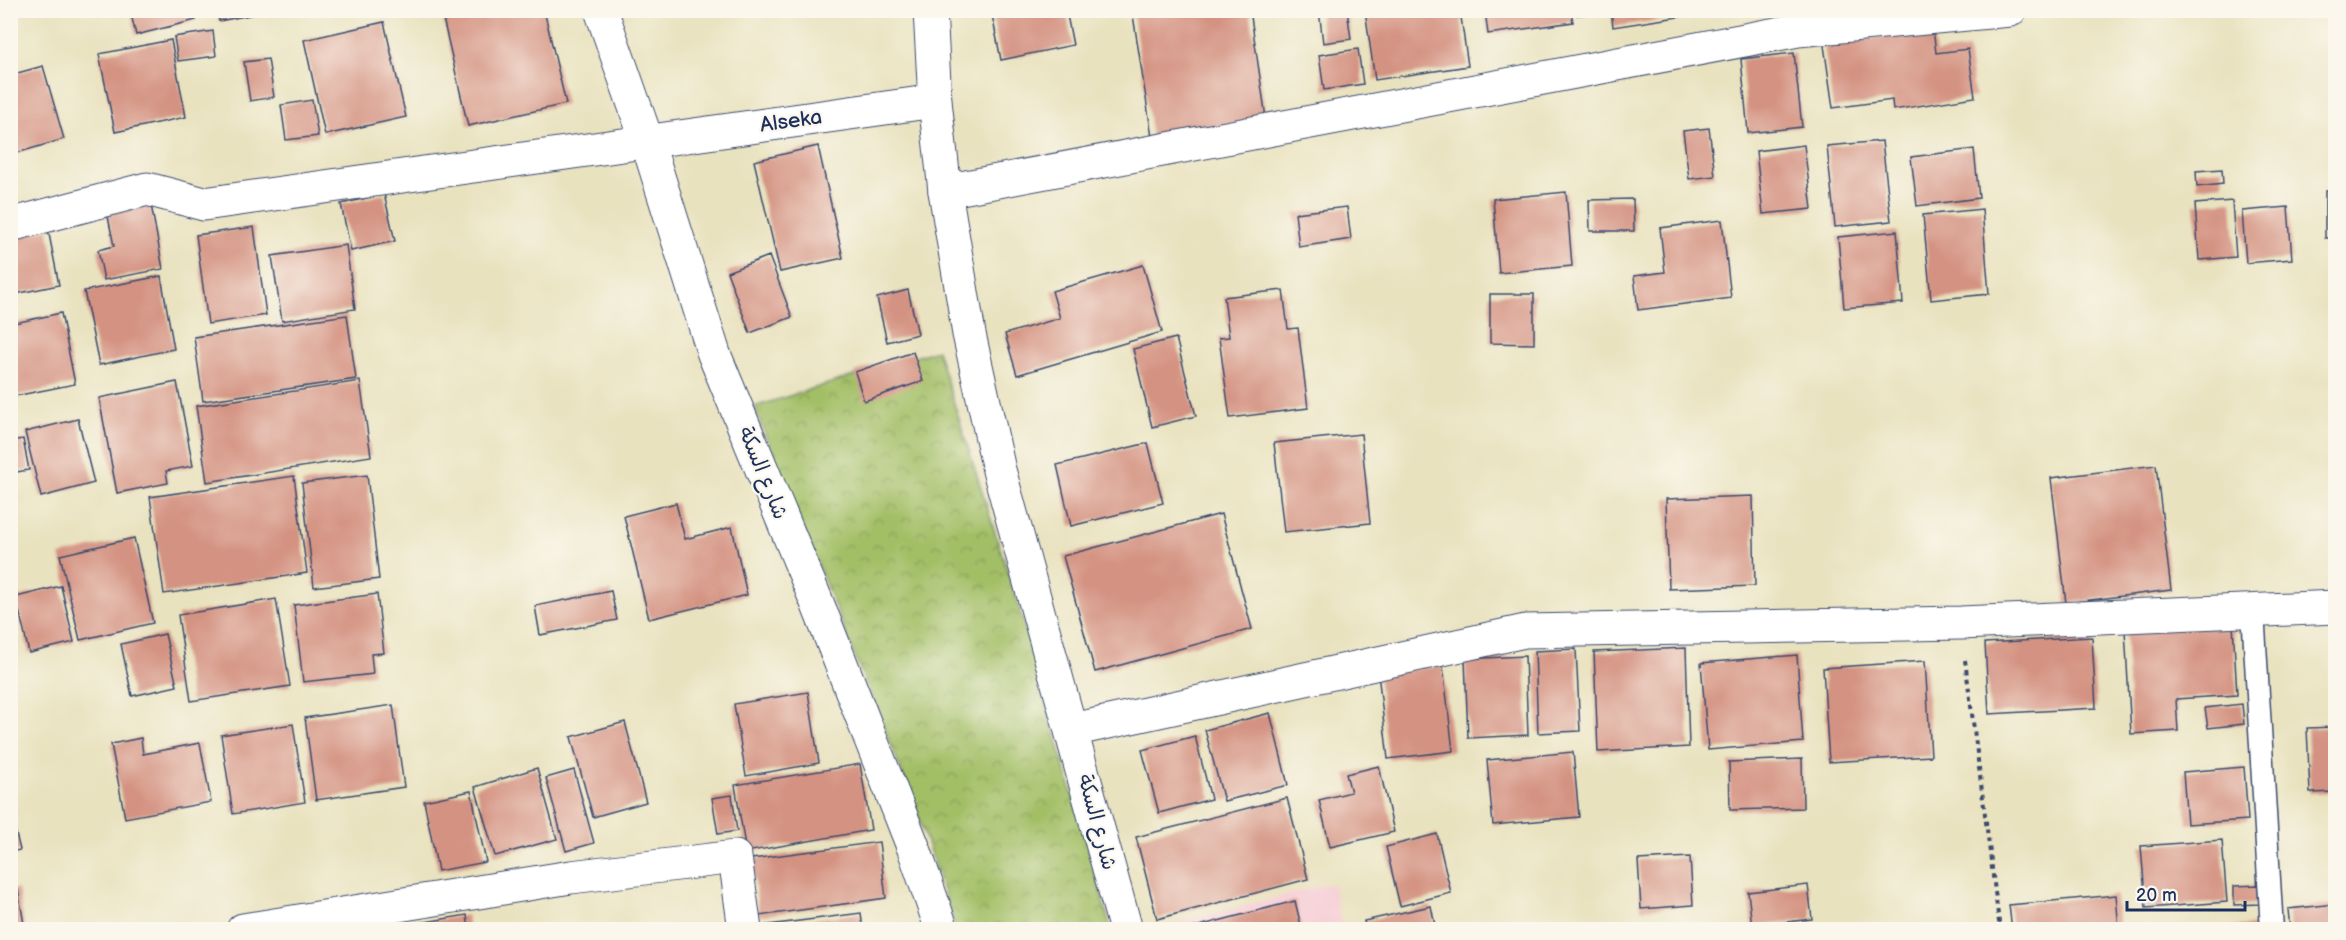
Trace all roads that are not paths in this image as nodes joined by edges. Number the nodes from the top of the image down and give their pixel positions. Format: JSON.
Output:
{"nodes":[{"id":1,"x":601,"y":10,"type":"edge"},
{"id":2,"x":930,"y":10,"type":"edge"},
{"id":3,"x":2010,"y":10,"type":"edge"},
{"id":4,"x":935,"y":101,"type":"junction"},
{"id":5,"x":647,"y":141,"type":"junction"},
{"id":6,"x":945,"y":191,"type":"junction"},
{"id":7,"x":10,"y":225,"type":"edge"},
{"id":8,"x":2336,"y":607,"type":"edge"},
{"id":9,"x":2253,"y":611,"type":"junction"},
{"id":10,"x":1072,"y":730,"type":"junction"},
{"id":11,"x":243,"y":930,"type":"edge"},
{"id":12,"x":745,"y":930,"type":"edge"},
{"id":13,"x":942,"y":930,"type":"edge"},
{"id":14,"x":1126,"y":930,"type":"edge"},
{"id":15,"x":2272,"y":930,"type":"edge"}],
"edges":[{"from":1,"to":5,"type":"street","name":"شارع السكة"},
{"from":2,"to":4,"type":"street","name":"شارع السكة"},
{"from":3,"to":6,"type":"street"},
{"from":4,"to":5,"type":"street","name":"Alseka"},
{"from":4,"to":6,"type":"street","name":"شارع السكة"},
{"from":5,"to":7,"type":"street","name":"Alseka"},
{"from":5,"to":13,"type":"street","name":"شارع السكة"},
{"from":6,"to":10,"type":"street","name":"شارع السكة"},
{"from":8,"to":9,"type":"street"},
{"from":9,"to":10,"type":"street"},
{"from":9,"to":15,"type":"lane"},
{"from":10,"to":14,"type":"street","name":"شارع السكة"},
{"from":11,"to":12,"type":"street"}]}
